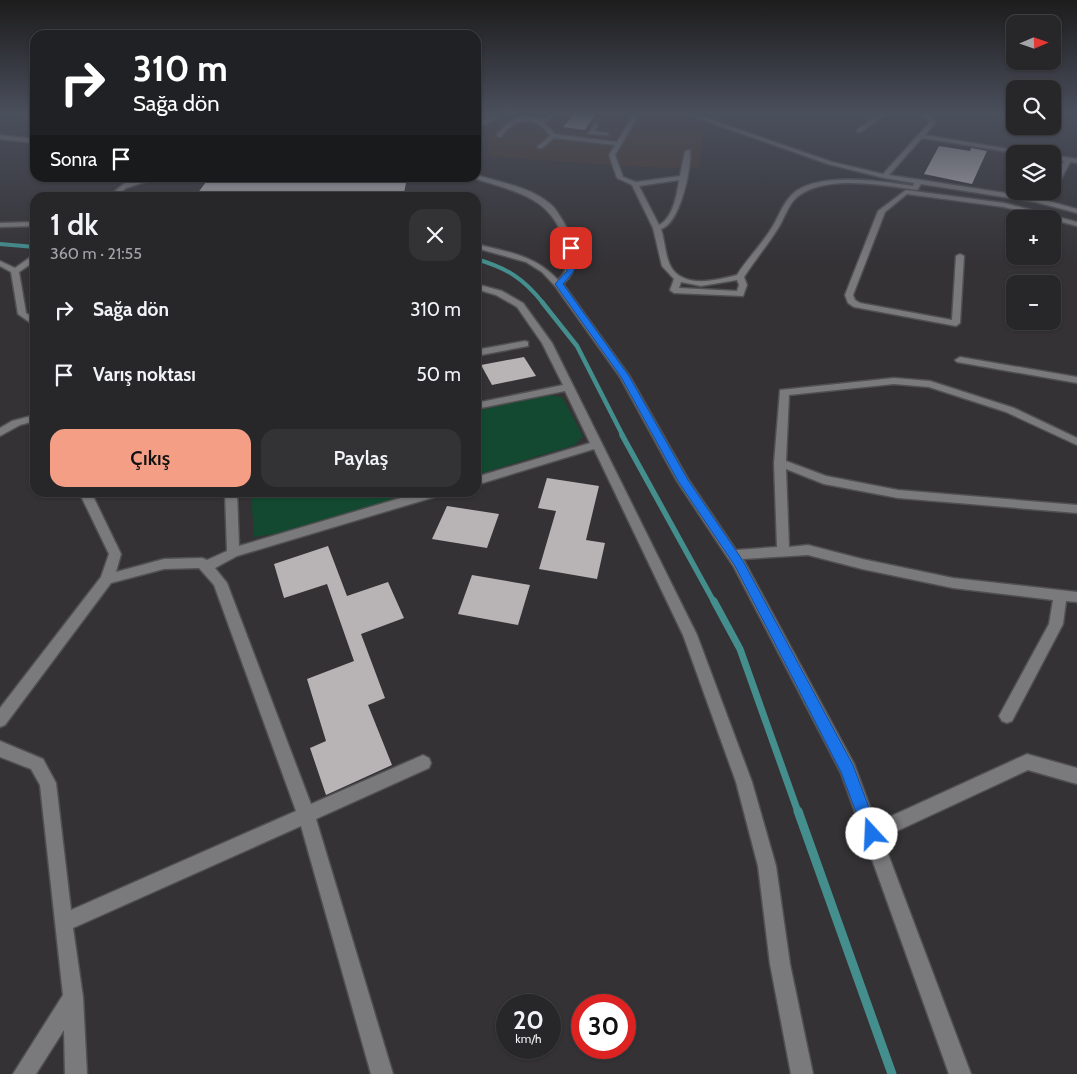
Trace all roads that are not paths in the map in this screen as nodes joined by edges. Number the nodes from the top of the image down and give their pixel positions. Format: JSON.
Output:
{"nodes":[{"id":1,"x":615,"y":163,"type":"edge"},
{"id":2,"x":686,"y":163,"type":"edge"},
{"id":3,"x":830,"y":163,"type":"edge"},
{"id":4,"x":896,"y":163,"type":"edge"},
{"id":5,"x":884,"y":176,"type":"junction"},
{"id":6,"x":684,"y":178,"type":"junction"},
{"id":7,"x":481,"y":179,"type":"edge"},
{"id":8,"x":129,"y":182,"type":"edge"},
{"id":9,"x":140,"y":182,"type":"edge"},
{"id":10,"x":918,"y":182,"type":"junction"},
{"id":11,"x":635,"y":184,"type":"junction"},
{"id":12,"x":122,"y":187,"type":"junction"},
{"id":13,"x":117,"y":192,"type":"edge"},
{"id":14,"x":1048,"y":200,"type":"edge"},
{"id":15,"x":1046,"y":203,"type":"junction"},
{"id":16,"x":1077,"y":211,"type":"edge"},
{"id":17,"x":30,"y":224,"type":"edge"},
{"id":18,"x":1077,"y":224,"type":"edge"},
{"id":19,"x":0,"y":225,"type":"edge"},
{"id":20,"x":657,"y":228,"type":"junction"},
{"id":21,"x":481,"y":247,"type":"edge"},
{"id":22,"x":960,"y":256,"type":"dead end"},
{"id":23,"x":30,"y":261,"type":"edge"},
{"id":24,"x":0,"y":263,"type":"edge"},
{"id":25,"x":15,"y":271,"type":"junction"},
{"id":26,"x":740,"y":277,"type":"junction"},
{"id":27,"x":678,"y":278,"type":"junction"},
{"id":28,"x":558,"y":284,"type":"junction"},
{"id":29,"x":481,"y":288,"type":"edge"},
{"id":30,"x":30,"y":320,"type":"edge"},
{"id":31,"x":525,"y":344,"type":"dead end"},
{"id":32,"x":481,"y":352,"type":"edge"},
{"id":33,"x":960,"y":360,"type":"dead end"},
{"id":34,"x":1077,"y":380,"type":"edge"},
{"id":35,"x":568,"y":387,"type":"junction"},
{"id":36,"x":481,"y":405,"type":"edge"},
{"id":37,"x":30,"y":420,"type":"edge"},
{"id":38,"x":16,"y":424,"type":"junction"},
{"id":39,"x":0,"y":433,"type":"edge"},
{"id":40,"x":0,"y":441,"type":"edge"},
{"id":41,"x":1077,"y":442,"type":"edge"},
{"id":42,"x":596,"y":445,"type":"junction"},
{"id":43,"x":780,"y":464,"type":"junction"},
{"id":44,"x":481,"y":480,"type":"edge"},
{"id":45,"x":87,"y":497,"type":"edge"},
{"id":46,"x":231,"y":497,"type":"edge"},
{"id":47,"x":421,"y":497,"type":"edge"},
{"id":48,"x":1077,"y":509,"type":"edge"},
{"id":49,"x":783,"y":551,"type":"junction"},
{"id":50,"x":233,"y":554,"type":"junction"},
{"id":51,"x":733,"y":555,"type":"junction"},
{"id":52,"x":206,"y":567,"type":"junction"},
{"id":53,"x":107,"y":579,"type":"junction"},
{"id":54,"x":1060,"y":595,"type":"junction"},
{"id":55,"x":1077,"y":596,"type":"edge"},
{"id":56,"x":1007,"y":716,"type":"dead end"},
{"id":57,"x":0,"y":720,"type":"edge"},
{"id":58,"x":0,"y":749,"type":"edge"},
{"id":59,"x":423,"y":763,"type":"dead end"},
{"id":60,"x":1077,"y":776,"type":"edge"},
{"id":61,"x":306,"y":815,"type":"junction"},
{"id":62,"x":872,"y":834,"type":"junction"},
{"id":63,"x":63,"y":922,"type":"junction"},
{"id":64,"x":72,"y":997,"type":"junction"},
{"id":65,"x":24,"y":1074,"type":"edge"},
{"id":66,"x":76,"y":1074,"type":"edge"},
{"id":67,"x":382,"y":1074,"type":"edge"},
{"id":68,"x":801,"y":1074,"type":"edge"},
{"id":69,"x":960,"y":1074,"type":"edge"}],
"edges":[{"from":1,"to":11,"type":"street"},
{"from":2,"to":6,"type":"street"},
{"from":3,"to":5,"type":"street"},
{"from":4,"to":5,"type":"street"},
{"from":5,"to":10,"type":"street"},
{"from":6,"to":11,"type":"street"},
{"from":6,"to":20,"type":"street"},
{"from":7,"to":28,"type":"street"},
{"from":8,"to":12,"type":"street"},
{"from":9,"to":12,"type":"street"},
{"from":10,"to":15,"type":"street"},
{"from":10,"to":26,"type":"street"},
{"from":11,"to":20,"type":"street"},
{"from":12,"to":13,"type":"street"},
{"from":14,"to":15,"type":"street"},
{"from":15,"to":16,"type":"street"},
{"from":17,"to":19,"type":"street"},
{"from":18,"to":22,"type":"street"},
{"from":20,"to":27,"type":"street"},
{"from":21,"to":28,"type":"street"},
{"from":23,"to":25,"type":"street"},
{"from":24,"to":25,"type":"street"},
{"from":25,"to":30,"type":"street"},
{"from":26,"to":27,"type":"street"},
{"from":26,"to":27,"type":"street"},
{"from":28,"to":51,"type":"street"},
{"from":29,"to":35,"type":"street"},
{"from":31,"to":32,"type":"street"},
{"from":33,"to":34,"type":"street"},
{"from":35,"to":36,"type":"street"},
{"from":35,"to":42,"type":"street"},
{"from":37,"to":38,"type":"street"},
{"from":38,"to":39,"type":"street"},
{"from":38,"to":40,"type":"street"},
{"from":41,"to":43,"type":"street"},
{"from":42,"to":44,"type":"street"},
{"from":42,"to":68,"type":"street"},
{"from":43,"to":48,"type":"street"},
{"from":43,"to":49,"type":"street"},
{"from":45,"to":53,"type":"street"},
{"from":46,"to":50,"type":"street"},
{"from":47,"to":50,"type":"street"},
{"from":49,"to":51,"type":"street"},
{"from":49,"to":54,"type":"street"},
{"from":50,"to":52,"type":"street"},
{"from":51,"to":62,"type":"street"},
{"from":52,"to":53,"type":"street"},
{"from":52,"to":61,"type":"street"},
{"from":53,"to":57,"type":"street"},
{"from":54,"to":55,"type":"street"},
{"from":54,"to":56,"type":"street"},
{"from":58,"to":63,"type":"street"},
{"from":59,"to":61,"type":"street"},
{"from":60,"to":62,"type":"street"},
{"from":61,"to":63,"type":"street"},
{"from":61,"to":67,"type":"street"},
{"from":62,"to":69,"type":"street"},
{"from":63,"to":64,"type":"street"},
{"from":64,"to":65,"type":"street"},
{"from":64,"to":66,"type":"street"}]}
